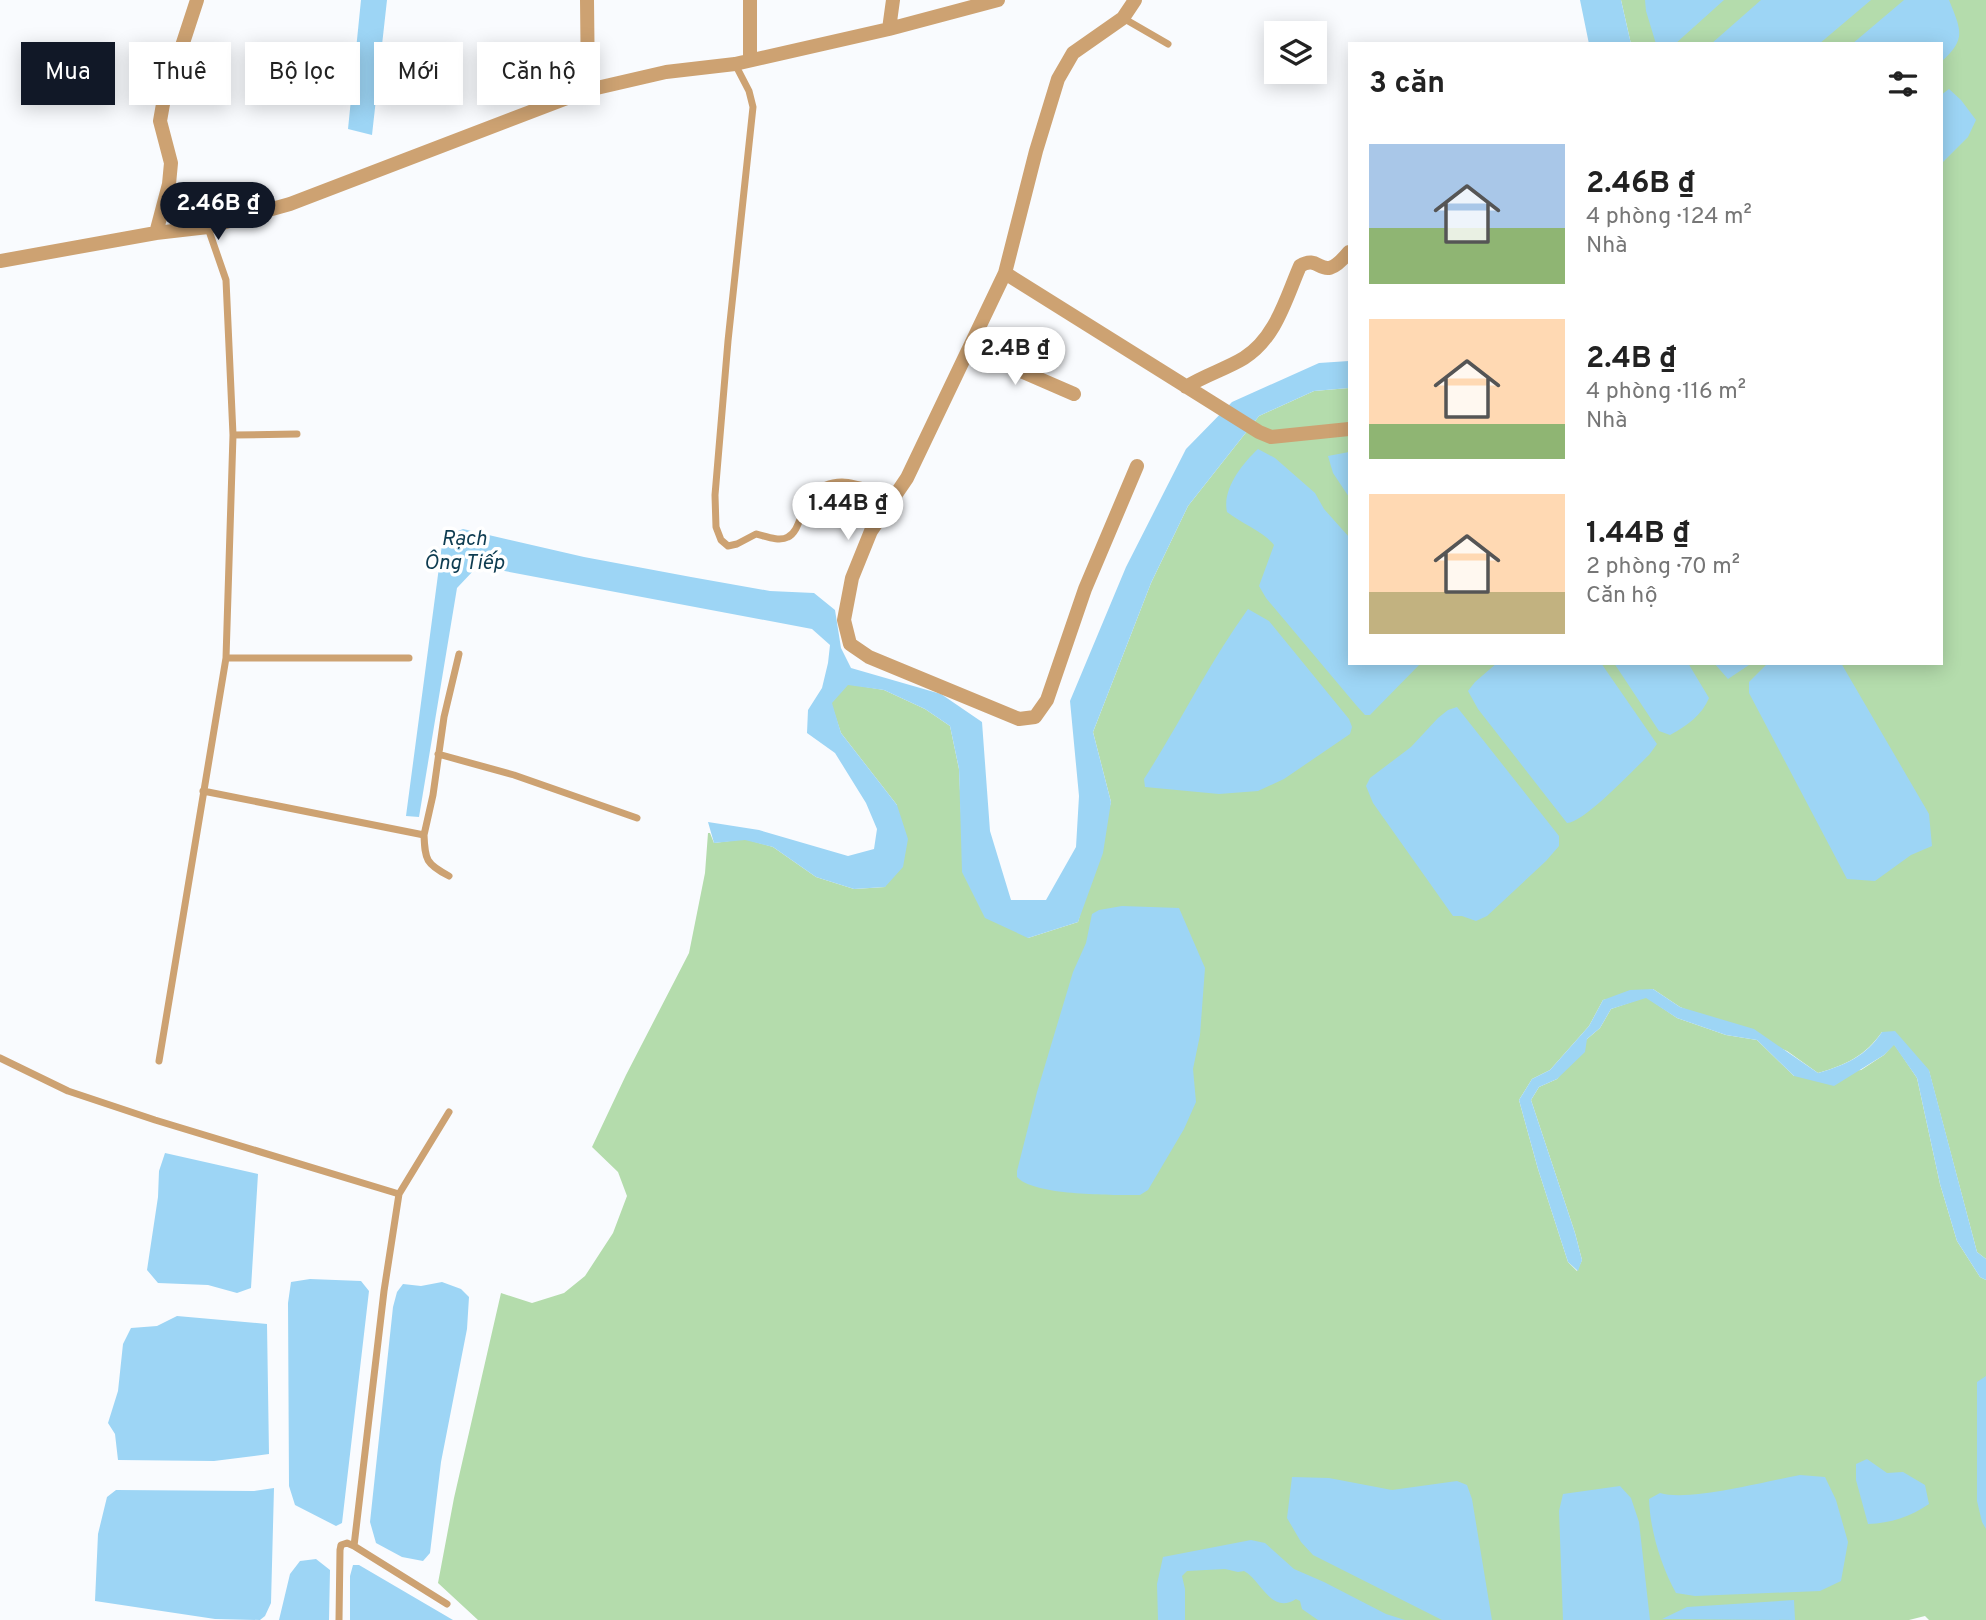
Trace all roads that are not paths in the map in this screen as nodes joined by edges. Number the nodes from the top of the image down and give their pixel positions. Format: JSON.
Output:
{"nodes":[{"id":1,"x":197,"y":0,"type":"edge"},
{"id":2,"x":587,"y":0,"type":"edge"},
{"id":3,"x":750,"y":0,"type":"edge"},
{"id":4,"x":893,"y":0,"type":"edge"},
{"id":5,"x":998,"y":0,"type":"edge"},
{"id":6,"x":1135,"y":0,"type":"edge"},
{"id":7,"x":1123,"y":18,"type":"junction"},
{"id":8,"x":889,"y":29,"type":"junction"},
{"id":9,"x":587,"y":42,"type":"edge"},
{"id":10,"x":1168,"y":44,"type":"dead end"},
{"id":11,"x":742,"y":62,"type":"junction"},
{"id":12,"x":600,"y":87,"type":"edge"},
{"id":13,"x":549,"y":105,"type":"edge"},
{"id":14,"x":208,"y":227,"type":"junction"},
{"id":15,"x":156,"y":233,"type":"junction"},
{"id":16,"x":1348,"y":253,"type":"edge"},
{"id":17,"x":0,"y":261,"type":"edge"},
{"id":18,"x":1005,"y":274,"type":"junction"},
{"id":19,"x":970,"y":349,"type":"junction"},
{"id":20,"x":1186,"y":387,"type":"junction"},
{"id":21,"x":1074,"y":394,"type":"dead end"},
{"id":22,"x":1348,"y":429,"type":"edge"},
{"id":23,"x":297,"y":434,"type":"dead end"},
{"id":24,"x":233,"y":435,"type":"junction"},
{"id":25,"x":1137,"y":466,"type":"dead end"},
{"id":26,"x":895,"y":496,"type":"junction"},
{"id":27,"x":459,"y":654,"type":"dead end"},
{"id":28,"x":226,"y":658,"type":"junction"},
{"id":29,"x":409,"y":658,"type":"dead end"},
{"id":30,"x":438,"y":754,"type":"junction"},
{"id":31,"x":203,"y":791,"type":"junction"},
{"id":32,"x":637,"y":818,"type":"dead end"},
{"id":33,"x":424,"y":835,"type":"junction"},
{"id":34,"x":449,"y":876,"type":"dead end"},
{"id":35,"x":0,"y":1058,"type":"edge"},
{"id":36,"x":159,"y":1061,"type":"dead end"},
{"id":37,"x":449,"y":1112,"type":"dead end"},
{"id":38,"x":399,"y":1194,"type":"junction"},
{"id":39,"x":354,"y":1546,"type":"junction"},
{"id":40,"x":447,"y":1604,"type":"dead end"},
{"id":41,"x":339,"y":1620,"type":"edge"}],
"edges":[{"from":1,"to":15,"type":"street"},
{"from":2,"to":9,"type":"street"},
{"from":3,"to":11,"type":"street"},
{"from":4,"to":8,"type":"street"},
{"from":5,"to":8,"type":"street"},
{"from":6,"to":7,"type":"street"},
{"from":7,"to":10,"type":"lane"},
{"from":7,"to":18,"type":"street"},
{"from":8,"to":11,"type":"street"},
{"from":11,"to":12,"type":"street"},
{"from":11,"to":26,"type":"lane"},
{"from":13,"to":14,"type":"street"},
{"from":14,"to":15,"type":"street"},
{"from":14,"to":24,"type":"lane"},
{"from":15,"to":17,"type":"street"},
{"from":16,"to":20,"type":"street"},
{"from":18,"to":19,"type":"street"},
{"from":18,"to":20,"type":"street"},
{"from":19,"to":21,"type":"street"},
{"from":19,"to":26,"type":"street"},
{"from":20,"to":22,"type":"street"},
{"from":23,"to":24,"type":"lane"},
{"from":24,"to":28,"type":"lane"},
{"from":25,"to":26,"type":"street"},
{"from":27,"to":30,"type":"lane"},
{"from":28,"to":29,"type":"lane"},
{"from":28,"to":31,"type":"lane"},
{"from":30,"to":32,"type":"lane"},
{"from":30,"to":33,"type":"lane"},
{"from":31,"to":33,"type":"lane"},
{"from":31,"to":36,"type":"lane"},
{"from":33,"to":34,"type":"lane"},
{"from":35,"to":38,"type":"lane"},
{"from":37,"to":38,"type":"lane"},
{"from":38,"to":39,"type":"lane"},
{"from":39,"to":40,"type":"lane"},
{"from":39,"to":41,"type":"lane"}]}
